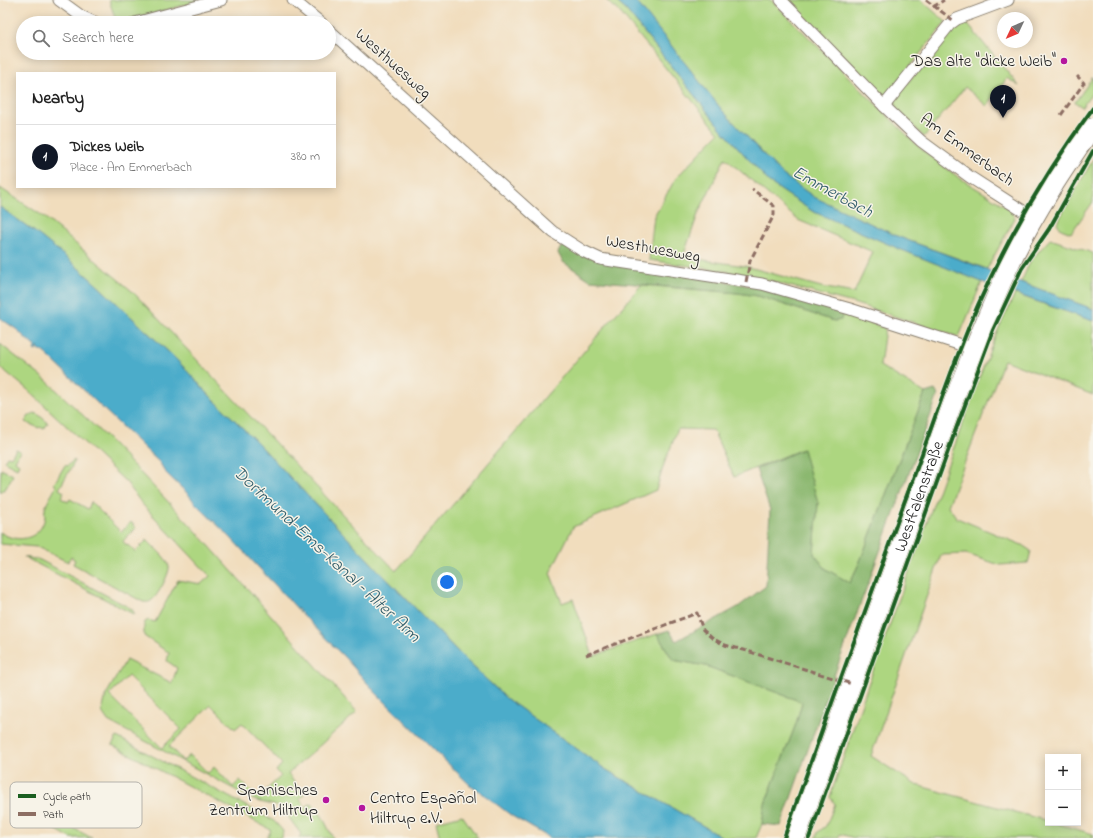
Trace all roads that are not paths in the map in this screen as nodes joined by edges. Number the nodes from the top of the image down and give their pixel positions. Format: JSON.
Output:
{"nodes":[{"id":1,"x":59,"y":0,"type":"edge"},
{"id":2,"x":221,"y":0,"type":"edge"},
{"id":3,"x":293,"y":0,"type":"edge"},
{"id":4,"x":781,"y":0,"type":"edge"},
{"id":5,"x":1008,"y":0,"type":"edge"},
{"id":6,"x":81,"y":16,"type":"edge"},
{"id":7,"x":160,"y":16,"type":"edge"},
{"id":8,"x":312,"y":16,"type":"edge"},
{"id":9,"x":336,"y":36,"type":"edge"},
{"id":10,"x":884,"y":106,"type":"junction"},
{"id":11,"x":1093,"y":127,"type":"edge"},
{"id":12,"x":1034,"y":218,"type":"junction"},
{"id":13,"x":974,"y":349,"type":"junction"},
{"id":14,"x":796,"y":838,"type":"edge"}],
"edges":[{"from":1,"to":6,"type":"street"},
{"from":2,"to":7,"type":"street"},
{"from":3,"to":8,"type":"street"},
{"from":4,"to":10,"type":"street","name":"Am Emmerbach"},
{"from":5,"to":10,"type":"street"},
{"from":9,"to":13,"type":"street","name":"Westhuesweg"},
{"from":10,"to":12,"type":"street","name":"Am Emmerbach"},
{"from":11,"to":12,"type":"main road","name":"Westfalenstraße"},
{"from":12,"to":13,"type":"main road","name":"Westfalenstraße"},
{"from":13,"to":14,"type":"main road","name":"Westfalenstraße"}]}
